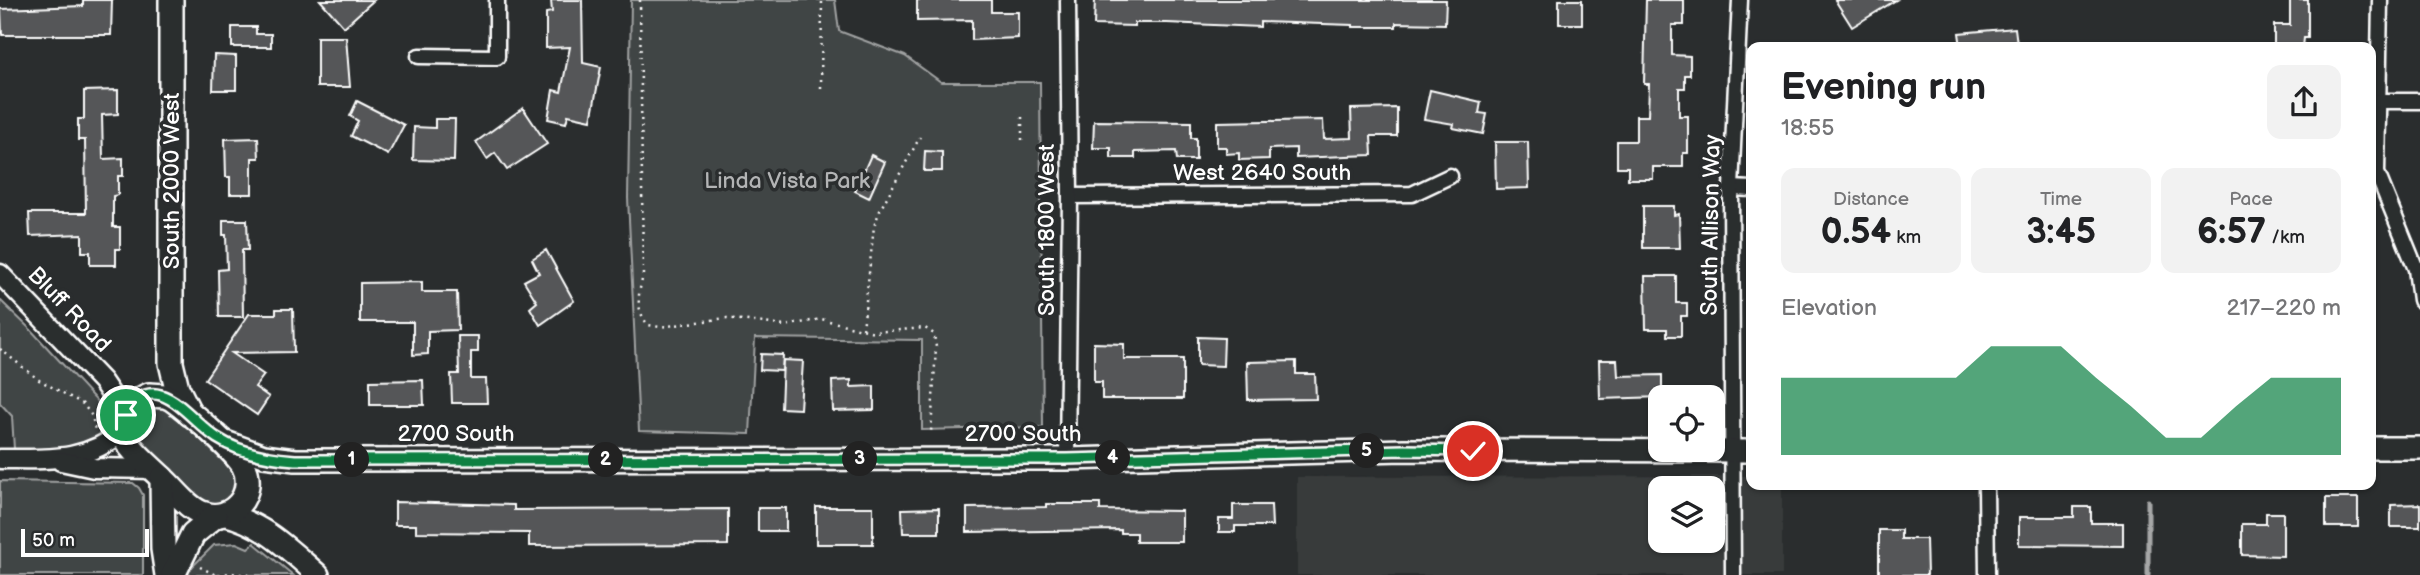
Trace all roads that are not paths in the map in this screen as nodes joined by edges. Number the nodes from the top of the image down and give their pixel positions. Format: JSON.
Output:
{"nodes":[{"id":1,"x":171,"y":0,"type":"edge"},
{"id":2,"x":497,"y":0,"type":"edge"},
{"id":3,"x":1069,"y":0,"type":"edge"},
{"id":4,"x":1740,"y":0,"type":"edge"},
{"id":5,"x":2380,"y":0,"type":"edge"},
{"id":6,"x":419,"y":56,"type":"dead end"},
{"id":7,"x":2379,"y":101,"type":"junction"},
{"id":8,"x":2420,"y":101,"type":"edge"},
{"id":9,"x":1450,"y":176,"type":"dead end"},
{"id":10,"x":1731,"y":188,"type":"junction"},
{"id":11,"x":1746,"y":189,"type":"edge"},
{"id":12,"x":1070,"y":196,"type":"junction"},
{"id":13,"x":0,"y":274,"type":"edge"},
{"id":14,"x":2420,"y":300,"type":"edge"},
{"id":15,"x":172,"y":363,"type":"junction"},
{"id":16,"x":102,"y":381,"type":"junction"},
{"id":17,"x":146,"y":397,"type":"junction"},
{"id":18,"x":190,"y":414,"type":"junction"},
{"id":19,"x":124,"y":427,"type":"junction"},
{"id":20,"x":215,"y":437,"type":"junction"},
{"id":21,"x":2376,"y":448,"type":"edge"},
{"id":22,"x":2420,"y":448,"type":"edge"},
{"id":23,"x":1742,"y":451,"type":"edge"},
{"id":24,"x":0,"y":459,"type":"edge"},
{"id":25,"x":58,"y":459,"type":"junction"},
{"id":26,"x":1067,"y":459,"type":"junction"},
{"id":27,"x":295,"y":460,"type":"junction"},
{"id":28,"x":158,"y":474,"type":"junction"},
{"id":29,"x":247,"y":486,"type":"junction"},
{"id":30,"x":1986,"y":490,"type":"edge"},
{"id":31,"x":219,"y":515,"type":"junction"},
{"id":32,"x":276,"y":538,"type":"junction"},
{"id":33,"x":183,"y":569,"type":"edge"},
{"id":34,"x":167,"y":575,"type":"edge"},
{"id":35,"x":318,"y":575,"type":"edge"},
{"id":36,"x":1733,"y":575,"type":"edge"},
{"id":37,"x":1987,"y":575,"type":"edge"}],
"edges":[{"from":1,"to":15,"type":"main road","name":"South 2000 West"},
{"from":2,"to":6,"type":"street"},
{"from":3,"to":12,"type":"street","name":"South 1800 West"},
{"from":4,"to":10,"type":"street","name":"South Allison Way"},
{"from":5,"to":7,"type":"street"},
{"from":7,"to":8,"type":"street"},
{"from":7,"to":14,"type":"street"},
{"from":9,"to":12,"type":"street","name":"West 2640 South"},
{"from":10,"to":11,"type":"street"},
{"from":10,"to":23,"type":"street","name":"South Allison Way"},
{"from":12,"to":26,"type":"street","name":"South 1800 West"},
{"from":13,"to":16,"type":"street","name":"Bluff Road"},
{"from":15,"to":17,"type":"main road"},
{"from":15,"to":18,"type":"main road","name":"South 2000 West"},
{"from":16,"to":17,"type":"street","name":"Bluff Road"},
{"from":16,"to":19,"type":"street","name":"Bluff Road"},
{"from":17,"to":18,"type":"main road"},
{"from":17,"to":19,"type":"main road"},
{"from":18,"to":20,"type":"main road"},
{"from":19,"to":25,"type":"street"},
{"from":19,"to":28,"type":"main road"},
{"from":20,"to":27,"type":"main road","name":"2700 South"},
{"from":20,"to":29,"type":"main road"},
{"from":21,"to":22,"type":"main road"},
{"from":23,"to":26,"type":"main road","name":"2700 South"},
{"from":23,"to":36,"type":"street","name":"South Allison Way"},
{"from":24,"to":25,"type":"street"},
{"from":25,"to":28,"type":"street"},
{"from":26,"to":27,"type":"main road","name":"2700 South"},
{"from":27,"to":29,"type":"main road","name":"2700 South"},
{"from":28,"to":31,"type":"main road"},
{"from":28,"to":34,"type":"main road"},
{"from":29,"to":31,"type":"main road"},
{"from":29,"to":32,"type":"main road"},
{"from":30,"to":37,"type":"street"},
{"from":31,"to":32,"type":"main road"},
{"from":31,"to":33,"type":"main road"},
{"from":32,"to":35,"type":"main road"}]}
